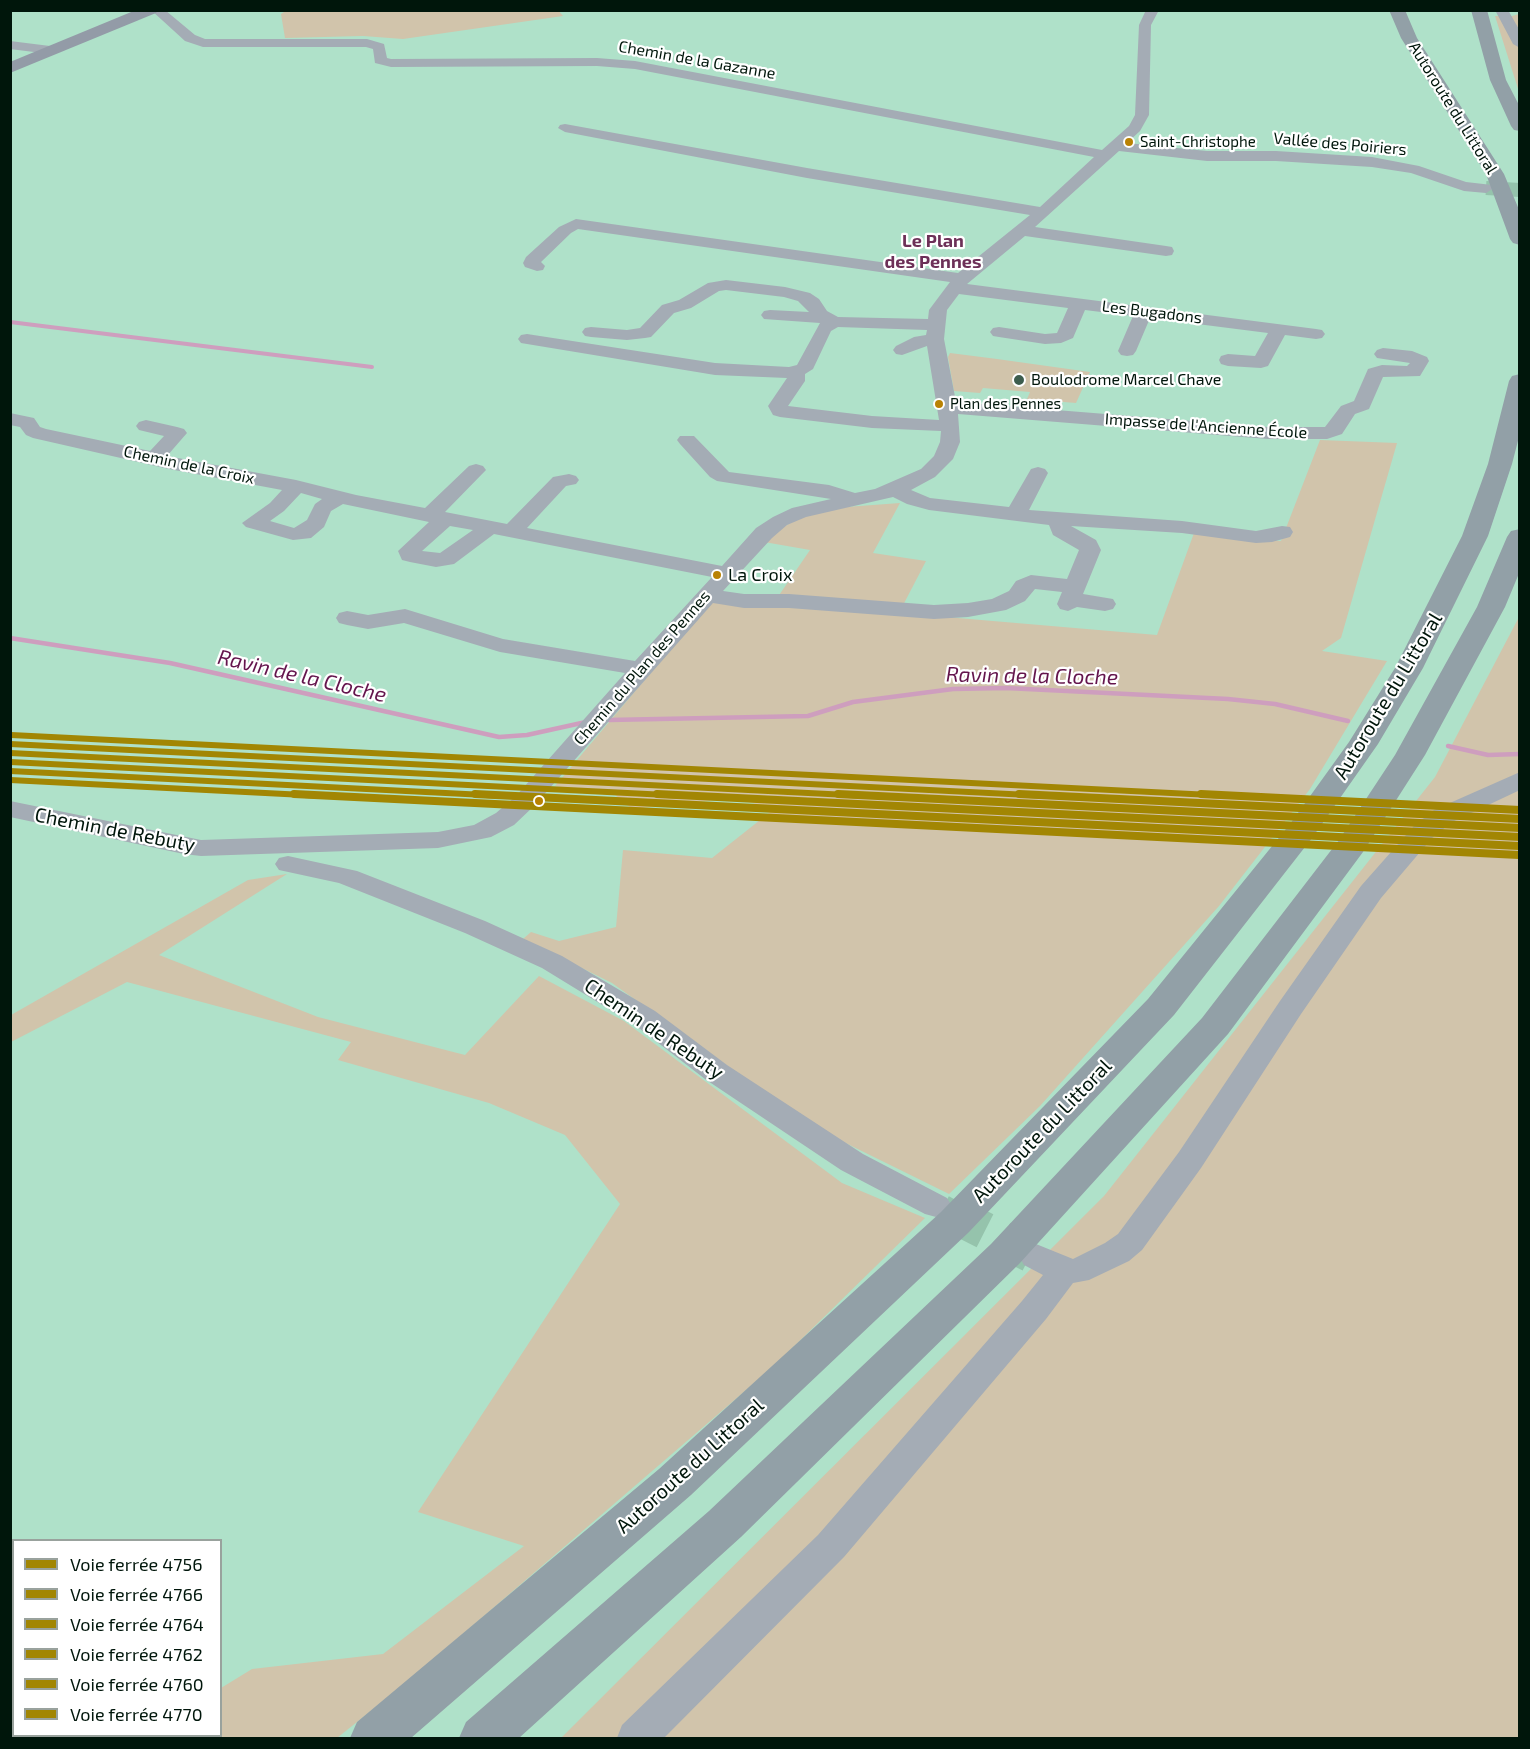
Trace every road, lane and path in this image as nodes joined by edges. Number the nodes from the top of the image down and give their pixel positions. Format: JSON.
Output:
{"nodes":[{"id":1,"x":151,"y":10,"type":"edge"},
{"id":2,"x":157,"y":10,"type":"edge"},
{"id":3,"x":1153,"y":10,"type":"edge"},
{"id":4,"x":1397,"y":10,"type":"edge"},
{"id":5,"x":1469,"y":10,"type":"edge"},
{"id":6,"x":1479,"y":10,"type":"edge"},
{"id":7,"x":1501,"y":10,"type":"edge"},
{"id":8,"x":1520,"y":44,"type":"edge"},
{"id":9,"x":10,"y":45,"type":"edge"},
{"id":10,"x":50,"y":50,"type":"junction"},
{"id":11,"x":10,"y":68,"type":"edge"},
{"id":12,"x":1498,"y":80,"type":"junction"},
{"id":13,"x":1520,"y":126,"type":"edge"},
{"id":14,"x":565,"y":128,"type":"dead end"},
{"id":15,"x":1111,"y":151,"type":"junction"},
{"id":16,"x":1486,"y":188,"type":"tunnel mouth"},
{"id":17,"x":1043,"y":212,"type":"junction"},
{"id":18,"x":1020,"y":230,"type":"junction"},
{"id":19,"x":1520,"y":239,"type":"edge"},
{"id":20,"x":1166,"y":251,"type":"dead end"},
{"id":21,"x":537,"y":266,"type":"dead end"},
{"id":22,"x":958,"y":284,"type":"junction"},
{"id":23,"x":1084,"y":304,"type":"junction"},
{"id":24,"x":1144,"y":311,"type":"junction"},
{"id":25,"x":770,"y":315,"type":"dead end"},
{"id":26,"x":830,"y":320,"type":"junction"},
{"id":27,"x":1279,"y":329,"type":"junction"},
{"id":28,"x":935,"y":332,"type":"junction"},
{"id":29,"x":999,"y":332,"type":"dead end"},
{"id":30,"x":1316,"y":334,"type":"dead end"},
{"id":31,"x":1072,"y":340,"type":"dead end"},
{"id":32,"x":902,"y":351,"type":"dead end"},
{"id":33,"x":1127,"y":351,"type":"dead end"},
{"id":34,"x":1383,"y":354,"type":"dead end"},
{"id":35,"x":1228,"y":360,"type":"dead end"},
{"id":36,"x":796,"y":372,"type":"junction"},
{"id":37,"x":1520,"y":381,"type":"edge"},
{"id":38,"x":949,"y":416,"type":"junction"},
{"id":39,"x":10,"y":419,"type":"edge"},
{"id":40,"x":146,"y":426,"type":"dead end"},
{"id":41,"x":687,"y":440,"type":"dead end"},
{"id":42,"x":154,"y":458,"type":"junction"},
{"id":43,"x":476,"y":470,"type":"dead end"},
{"id":44,"x":1038,"y":473,"type":"dead end"},
{"id":45,"x":569,"y":480,"type":"dead end"},
{"id":46,"x":296,"y":486,"type":"junction"},
{"id":47,"x":895,"y":489,"type":"junction"},
{"id":48,"x":340,"y":497,"type":"junction"},
{"id":49,"x":852,"y":500,"type":"junction"},
{"id":50,"x":1016,"y":514,"type":"junction"},
{"id":51,"x":438,"y":516,"type":"junction"},
{"id":52,"x":1059,"y":520,"type":"junction"},
{"id":53,"x":491,"y":527,"type":"junction"},
{"id":54,"x":512,"y":531,"type":"junction"},
{"id":55,"x":1282,"y":532,"type":"dead end"},
{"id":56,"x":1520,"y":537,"type":"edge"},
{"id":57,"x":726,"y":573,"type":"junction"},
{"id":58,"x":707,"y":595,"type":"junction"},
{"id":59,"x":1071,"y":597,"type":"junction"},
{"id":60,"x":1105,"y":604,"type":"dead end"},
{"id":61,"x":347,"y":618,"type":"dead end"},
{"id":62,"x":641,"y":669,"type":"junction"},
{"id":63,"x":1520,"y":780,"type":"edge"},
{"id":64,"x":10,"y":810,"type":"edge"},
{"id":65,"x":253,"y":846,"type":"junction"},
{"id":66,"x":223,"y":848,"type":"junction"},
{"id":67,"x":288,"y":864,"type":"junction"},
{"id":68,"x":936,"y":1206,"type":"tunnel mouth"},
{"id":69,"x":375,"y":1738,"type":"edge"},
{"id":70,"x":484,"y":1738,"type":"edge"},
{"id":71,"x":637,"y":1738,"type":"edge"}],
"edges":[{"from":1,"to":10,"type":"main road"},
{"from":2,"to":15,"type":"street","name":"Chemin de la Gazanne"},
{"from":3,"to":15,"type":"street"},
{"from":4,"to":19,"type":"highway","name":"Autoroute du Littoral"},
{"from":5,"to":12,"type":"highway"},
{"from":6,"to":12,"type":"highway"},
{"from":7,"to":8,"type":"street"},
{"from":9,"to":10,"type":"street"},
{"from":10,"to":11,"type":"main road"},
{"from":12,"to":13,"type":"highway"},
{"from":14,"to":17,"type":"street"},
{"from":15,"to":16,"type":"street","name":"Vallée des Poiriers"},
{"from":15,"to":17,"type":"street"},
{"from":17,"to":18,"type":"street"},
{"from":18,"to":20,"type":"street"},
{"from":18,"to":22,"type":"street"},
{"from":21,"to":22,"type":"street","name":"Les Bugadons"},
{"from":22,"to":23,"type":"street","name":"Les Bugadons"},
{"from":22,"to":28,"type":"street"},
{"from":23,"to":24,"type":"street","name":"Les Bugadons"},
{"from":23,"to":29,"type":"street"},
{"from":23,"to":31,"type":"street"},
{"from":24,"to":27,"type":"street","name":"Les Bugadons"},
{"from":24,"to":33,"type":"street"},
{"from":25,"to":26,"type":"street"},
{"from":26,"to":28,"type":"street"},
{"from":26,"to":36,"type":"street"},
{"from":26,"to":36,"type":"street"},
{"from":27,"to":30,"type":"street","name":"Les Bugadons"},
{"from":27,"to":35,"type":"street"},
{"from":28,"to":32,"type":"street"},
{"from":28,"to":38,"type":"street","name":"Chemin du Plan des Pennes"},
{"from":34,"to":38,"type":"street","name":"Impasse de l'Ancienne École"},
{"from":36,"to":38,"type":"street"},
{"from":37,"to":69,"type":"highway","name":"Autoroute du Littoral"},
{"from":38,"to":47,"type":"street","name":"Chemin du Plan des Pennes"},
{"from":39,"to":42,"type":"street","name":"Chemin de la Croix"},
{"from":40,"to":42,"type":"street"},
{"from":41,"to":49,"type":"street"},
{"from":42,"to":46,"type":"street","name":"Chemin de la Croix"},
{"from":43,"to":51,"type":"street"},
{"from":44,"to":50,"type":"street"},
{"from":45,"to":54,"type":"street"},
{"from":46,"to":48,"type":"street","name":"Chemin de la Croix"},
{"from":46,"to":48,"type":"street"},
{"from":47,"to":49,"type":"street","name":"Chemin du Plan des Pennes"},
{"from":47,"to":50,"type":"street"},
{"from":48,"to":51,"type":"street","name":"Chemin de la Croix"},
{"from":49,"to":57,"type":"street","name":"Chemin du Plan des Pennes"},
{"from":50,"to":52,"type":"street"},
{"from":51,"to":53,"type":"street","name":"Chemin de la Croix"},
{"from":51,"to":53,"type":"street"},
{"from":52,"to":55,"type":"street"},
{"from":52,"to":59,"type":"street"},
{"from":53,"to":54,"type":"street","name":"Chemin de la Croix"},
{"from":54,"to":57,"type":"street","name":"Chemin de la Croix"},
{"from":56,"to":70,"type":"highway"},
{"from":57,"to":58,"type":"street","name":"Chemin du Plan des Pennes"},
{"from":58,"to":59,"type":"street"},
{"from":58,"to":62,"type":"street","name":"Chemin du Plan des Pennes"},
{"from":59,"to":60,"type":"street"},
{"from":61,"to":62,"type":"street"},
{"from":62,"to":65,"type":"street","name":"Chemin du Plan des Pennes"},
{"from":63,"to":71,"type":"street"},
{"from":64,"to":66,"type":"street","name":"Chemin de Rebuty"},
{"from":65,"to":66,"type":"street","name":"Chemin du Plan des Pennes"},
{"from":65,"to":67,"type":"street","name":"Chemin de Rebuty"},
{"from":66,"to":67,"type":"street","name":"Chemin de Rebuty"},
{"from":67,"to":68,"type":"street","name":"Chemin de Rebuty"}]}
